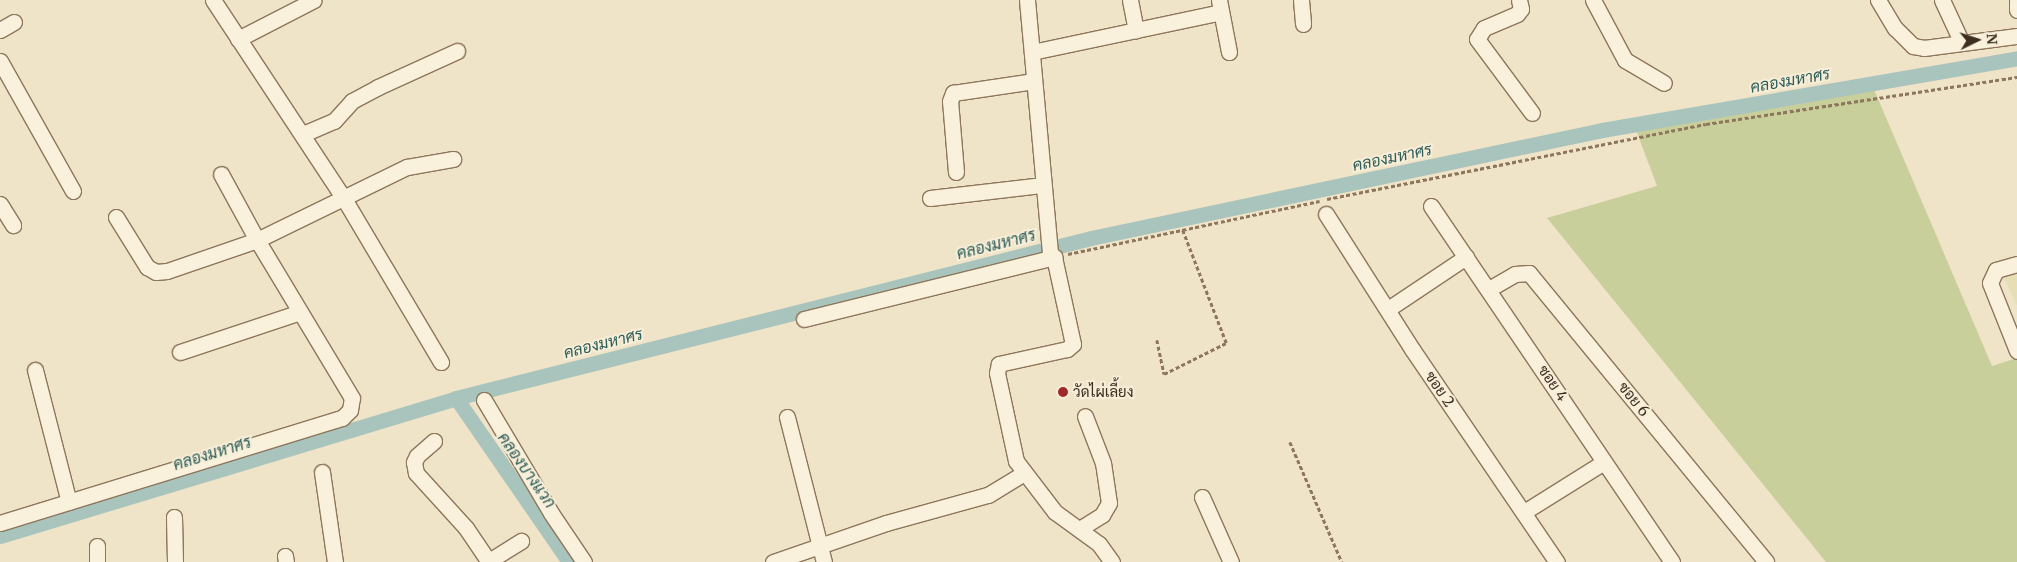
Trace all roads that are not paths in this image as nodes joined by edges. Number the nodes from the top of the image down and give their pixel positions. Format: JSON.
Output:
{"nodes":[{"id":1,"x":213,"y":0,"type":"edge"},
{"id":2,"x":314,"y":0,"type":"edge"},
{"id":3,"x":1026,"y":0,"type":"edge"},
{"id":4,"x":1130,"y":0,"type":"edge"},
{"id":5,"x":1301,"y":0,"type":"edge"},
{"id":6,"x":1519,"y":0,"type":"edge"},
{"id":7,"x":1593,"y":0,"type":"edge"},
{"id":8,"x":1878,"y":0,"type":"edge"},
{"id":9,"x":1942,"y":0,"type":"edge"},
{"id":10,"x":2017,"y":1,"type":"edge"},
{"id":11,"x":1220,"y":6,"type":"edge"},
{"id":12,"x":2017,"y":10,"type":"edge"},
{"id":13,"x":14,"y":22,"type":"dead end"},
{"id":14,"x":1303,"y":24,"type":"dead end"},
{"id":15,"x":0,"y":30,"type":"edge"},
{"id":16,"x":1136,"y":30,"type":"junction"},
{"id":17,"x":2017,"y":36,"type":"edge"},
{"id":18,"x":238,"y":39,"type":"junction"},
{"id":19,"x":1962,"y":43,"type":"junction"},
{"id":20,"x":457,"y":50,"type":"dead end"},
{"id":21,"x":1032,"y":52,"type":"junction"},
{"id":22,"x":1229,"y":52,"type":"dead end"},
{"id":23,"x":0,"y":61,"type":"edge"},
{"id":24,"x":1034,"y":81,"type":"junction"},
{"id":25,"x":1664,"y":83,"type":"dead end"},
{"id":26,"x":1532,"y":113,"type":"dead end"},
{"id":27,"x":304,"y":134,"type":"junction"},
{"id":28,"x":453,"y":159,"type":"dead end"},
{"id":29,"x":956,"y":172,"type":"dead end"},
{"id":30,"x":221,"y":174,"type":"dead end"},
{"id":31,"x":1044,"y":185,"type":"junction"},
{"id":32,"x":73,"y":191,"type":"dead end"},
{"id":33,"x":930,"y":198,"type":"dead end"},
{"id":34,"x":338,"y":199,"type":"junction"},
{"id":35,"x":0,"y":204,"type":"edge"},
{"id":36,"x":1431,"y":206,"type":"dead end"},
{"id":37,"x":1326,"y":214,"type":"dead end"},
{"id":38,"x":116,"y":217,"type":"dead end"},
{"id":39,"x":13,"y":225,"type":"dead end"},
{"id":40,"x":257,"y":240,"type":"junction"},
{"id":41,"x":1052,"y":255,"type":"junction"},
{"id":42,"x":1466,"y":257,"type":"junction"},
{"id":43,"x":2017,"y":264,"type":"edge"},
{"id":44,"x":1489,"y":290,"type":"junction"},
{"id":45,"x":1388,"y":310,"type":"junction"},
{"id":46,"x":300,"y":312,"type":"junction"},
{"id":47,"x":804,"y":319,"type":"dead end"},
{"id":48,"x":2017,"y":351,"type":"edge"},
{"id":49,"x":180,"y":352,"type":"dead end"},
{"id":50,"x":441,"y":362,"type":"dead end"},
{"id":51,"x":35,"y":370,"type":"dead end"},
{"id":52,"x":484,"y":400,"type":"dead end"},
{"id":53,"x":1085,"y":416,"type":"dead end"},
{"id":54,"x":787,"y":417,"type":"dead end"},
{"id":55,"x":434,"y":441,"type":"dead end"},
{"id":56,"x":1604,"y":462,"type":"junction"},
{"id":57,"x":322,"y":472,"type":"dead end"},
{"id":58,"x":1024,"y":473,"type":"junction"},
{"id":59,"x":1202,"y":497,"type":"dead end"},
{"id":60,"x":69,"y":502,"type":"junction"},
{"id":61,"x":1524,"y":512,"type":"junction"},
{"id":62,"x":174,"y":517,"type":"dead end"},
{"id":63,"x":0,"y":523,"type":"edge"},
{"id":64,"x":1081,"y":528,"type":"junction"},
{"id":65,"x":521,"y":541,"type":"dead end"},
{"id":66,"x":820,"y":544,"type":"junction"},
{"id":67,"x":97,"y":546,"type":"dead end"},
{"id":68,"x":97,"y":562,"type":"edge"},
{"id":69,"x":175,"y":562,"type":"edge"},
{"id":70,"x":335,"y":562,"type":"edge"},
{"id":71,"x":489,"y":562,"type":"edge"},
{"id":72,"x":584,"y":562,"type":"edge"},
{"id":73,"x":772,"y":562,"type":"edge"},
{"id":74,"x":824,"y":562,"type":"edge"},
{"id":75,"x":1112,"y":562,"type":"edge"},
{"id":76,"x":1231,"y":562,"type":"edge"},
{"id":77,"x":1557,"y":562,"type":"edge"},
{"id":78,"x":1672,"y":562,"type":"edge"},
{"id":79,"x":1766,"y":562,"type":"edge"}],
"edges":[{"from":1,"to":18,"type":"street"},
{"from":2,"to":18,"type":"street"},
{"from":3,"to":21,"type":"street"},
{"from":4,"to":16,"type":"street"},
{"from":5,"to":14,"type":"street"},
{"from":6,"to":26,"type":"street"},
{"from":7,"to":25,"type":"street"},
{"from":8,"to":19,"type":"street"},
{"from":9,"to":19,"type":"street"},
{"from":10,"to":12,"type":"street"},
{"from":11,"to":16,"type":"street"},
{"from":11,"to":22,"type":"street"},
{"from":13,"to":15,"type":"street"},
{"from":16,"to":21,"type":"street"},
{"from":17,"to":19,"type":"street"},
{"from":18,"to":27,"type":"street"},
{"from":20,"to":27,"type":"street"},
{"from":21,"to":24,"type":"street"},
{"from":23,"to":32,"type":"street"},
{"from":24,"to":29,"type":"street"},
{"from":24,"to":31,"type":"street"},
{"from":27,"to":34,"type":"street"},
{"from":28,"to":34,"type":"street"},
{"from":30,"to":40,"type":"street"},
{"from":31,"to":33,"type":"street"},
{"from":31,"to":41,"type":"street"},
{"from":34,"to":40,"type":"street"},
{"from":34,"to":50,"type":"street"},
{"from":35,"to":39,"type":"street"},
{"from":36,"to":42,"type":"street","name":"ซอย 4"},
{"from":37,"to":45,"type":"street","name":"ซอย 2"},
{"from":38,"to":40,"type":"street"},
{"from":40,"to":46,"type":"street"},
{"from":41,"to":47,"type":"street"},
{"from":41,"to":58,"type":"street"},
{"from":42,"to":44,"type":"street","name":"ซอย 4"},
{"from":42,"to":45,"type":"street"},
{"from":43,"to":48,"type":"street"},
{"from":44,"to":56,"type":"street","name":"ซอย 4"},
{"from":44,"to":79,"type":"street","name":"ซอย 6"},
{"from":45,"to":61,"type":"street","name":"ซอย 2"},
{"from":46,"to":49,"type":"street"},
{"from":46,"to":60,"type":"street"},
{"from":51,"to":60,"type":"street"},
{"from":52,"to":72,"type":"street"},
{"from":53,"to":64,"type":"street"},
{"from":54,"to":66,"type":"street"},
{"from":55,"to":71,"type":"street"},
{"from":56,"to":61,"type":"street"},
{"from":56,"to":78,"type":"street","name":"ซอย 4"},
{"from":57,"to":70,"type":"street"},
{"from":58,"to":64,"type":"street"},
{"from":58,"to":66,"type":"street"},
{"from":59,"to":76,"type":"street"},
{"from":60,"to":63,"type":"street"},
{"from":61,"to":77,"type":"street","name":"ซอย 2"},
{"from":62,"to":69,"type":"street"},
{"from":64,"to":75,"type":"street"},
{"from":65,"to":71,"type":"street"},
{"from":66,"to":73,"type":"street"},
{"from":66,"to":74,"type":"street"},
{"from":67,"to":68,"type":"street"}]}
